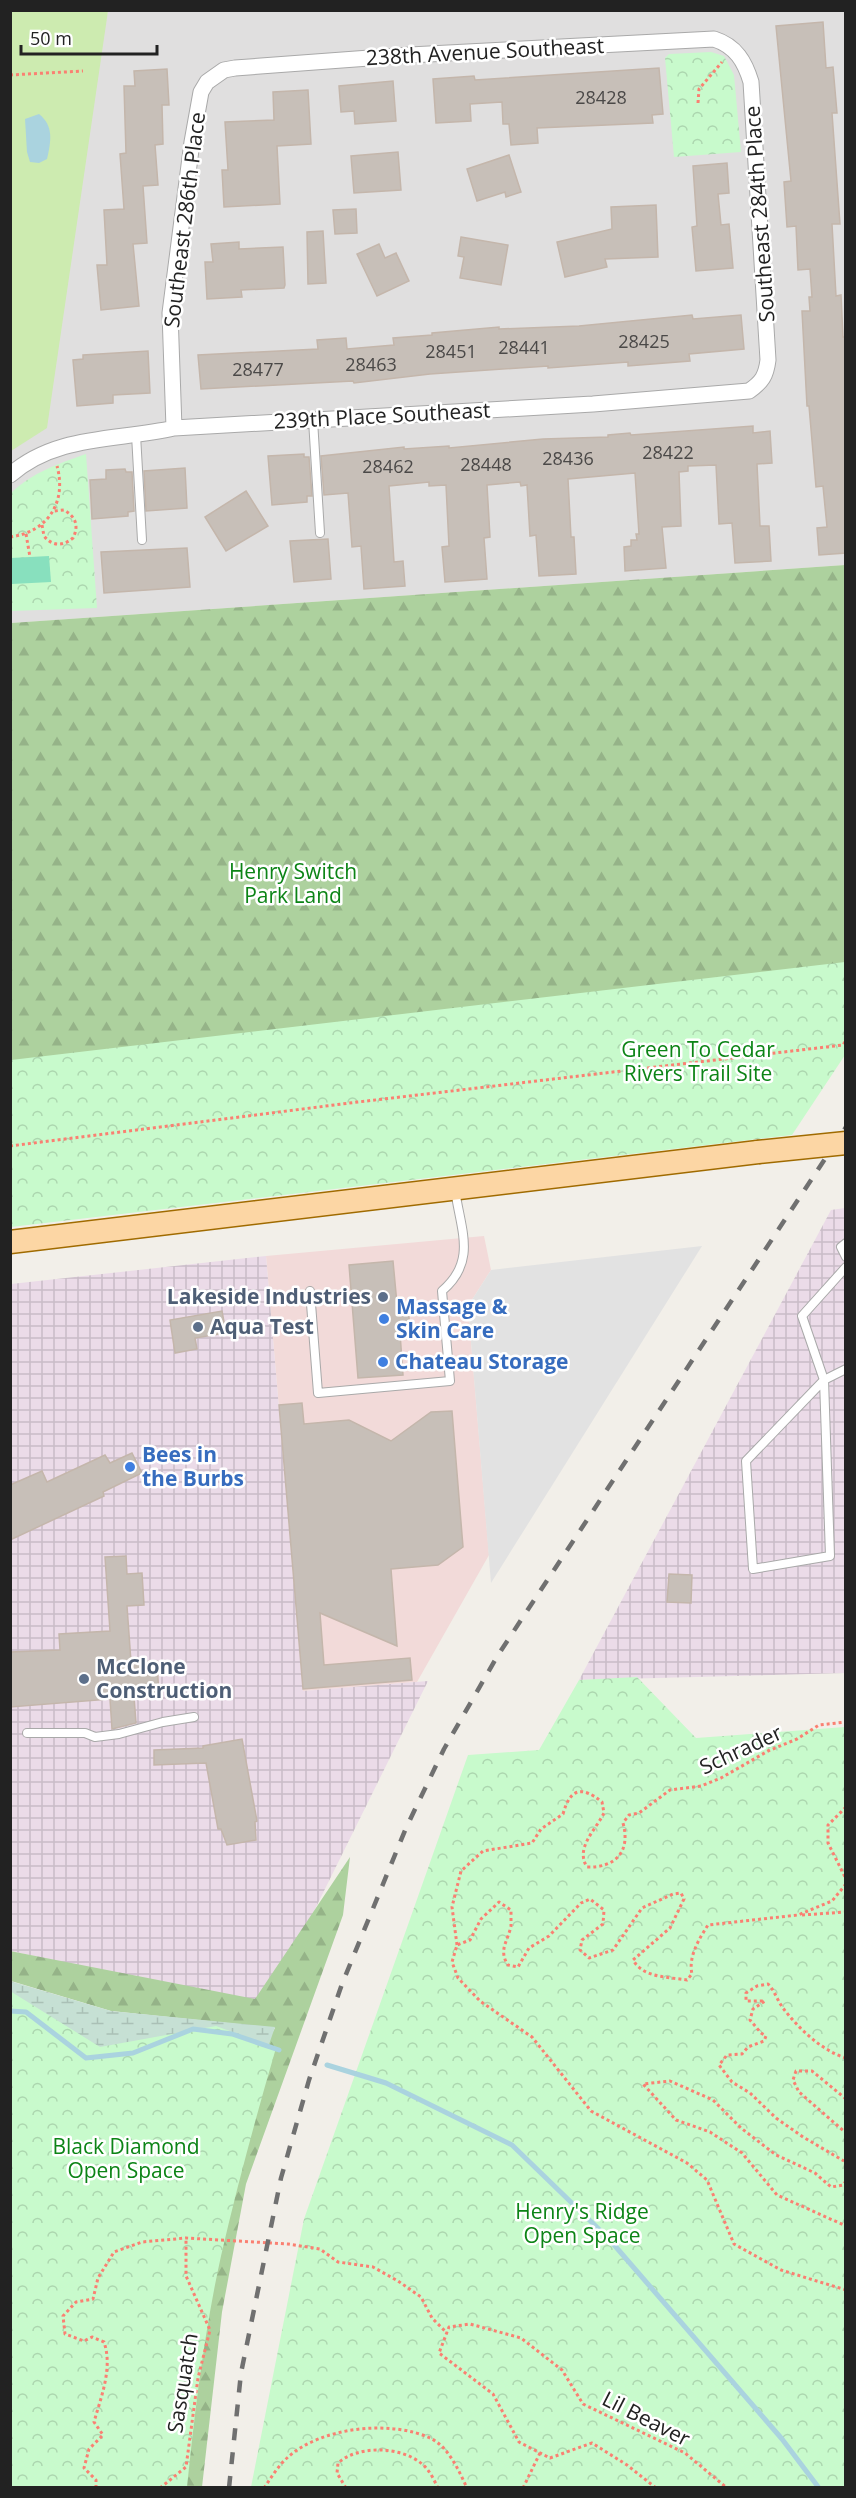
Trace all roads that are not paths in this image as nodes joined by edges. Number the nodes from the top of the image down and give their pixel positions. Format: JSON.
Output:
{"nodes":[{"id":1,"x":732,"y":48,"type":"joint"},
{"id":2,"x":236,"y":68,"type":"joint"},
{"id":3,"x":760,"y":384,"type":"joint"},
{"id":4,"x":313,"y":420,"type":"junction"},
{"id":5,"x":174,"y":429,"type":"junction"},
{"id":6,"x":136,"y":435,"type":"junction"},
{"id":7,"x":10,"y":475,"type":"edge"},
{"id":8,"x":320,"y":532,"type":"dead end"},
{"id":9,"x":142,"y":540,"type":"dead end"},
{"id":10,"x":846,"y":1143,"type":"edge"},
{"id":11,"x":455,"y":1189,"type":"junction"},
{"id":12,"x":10,"y":1242,"type":"edge"},
{"id":13,"x":846,"y":1243,"type":"edge"},
{"id":14,"x":846,"y":1257,"type":"edge"},
{"id":15,"x":846,"y":1267,"type":"edge"},
{"id":16,"x":310,"y":1291,"type":"dead end"},
{"id":17,"x":846,"y":1370,"type":"edge"},
{"id":18,"x":824,"y":1380,"type":"junction"},
{"id":19,"x":194,"y":1717,"type":"dead end"},
{"id":20,"x":27,"y":1733,"type":"dead end"}],
"edges":[{"from":1,"to":2,"type":"street","name":"238th Avenue Southeast"},
{"from":1,"to":3,"type":"street","name":"Southeast 284th Place"},
{"from":2,"to":5,"type":"street","name":"Southeast 286th Place"},
{"from":3,"to":4,"type":"street","name":"239th Place Southeast"},
{"from":4,"to":5,"type":"street","name":"239th Place Southeast"},
{"from":4,"to":8,"type":"lane"},
{"from":5,"to":6,"type":"street","name":"239th Place Southeast"},
{"from":6,"to":7,"type":"street","name":"239th Place Southeast"},
{"from":6,"to":9,"type":"lane"},
{"from":10,"to":11,"type":"main road","bridge":true},
{"from":11,"to":12,"type":"main road"},
{"from":11,"to":16,"type":"lane"},
{"from":13,"to":14,"type":"lane"},
{"from":15,"to":18,"type":"lane"},
{"from":17,"to":18,"type":"lane"},
{"from":18,"to":18,"type":"lane"},
{"from":19,"to":20,"type":"lane"}]}
